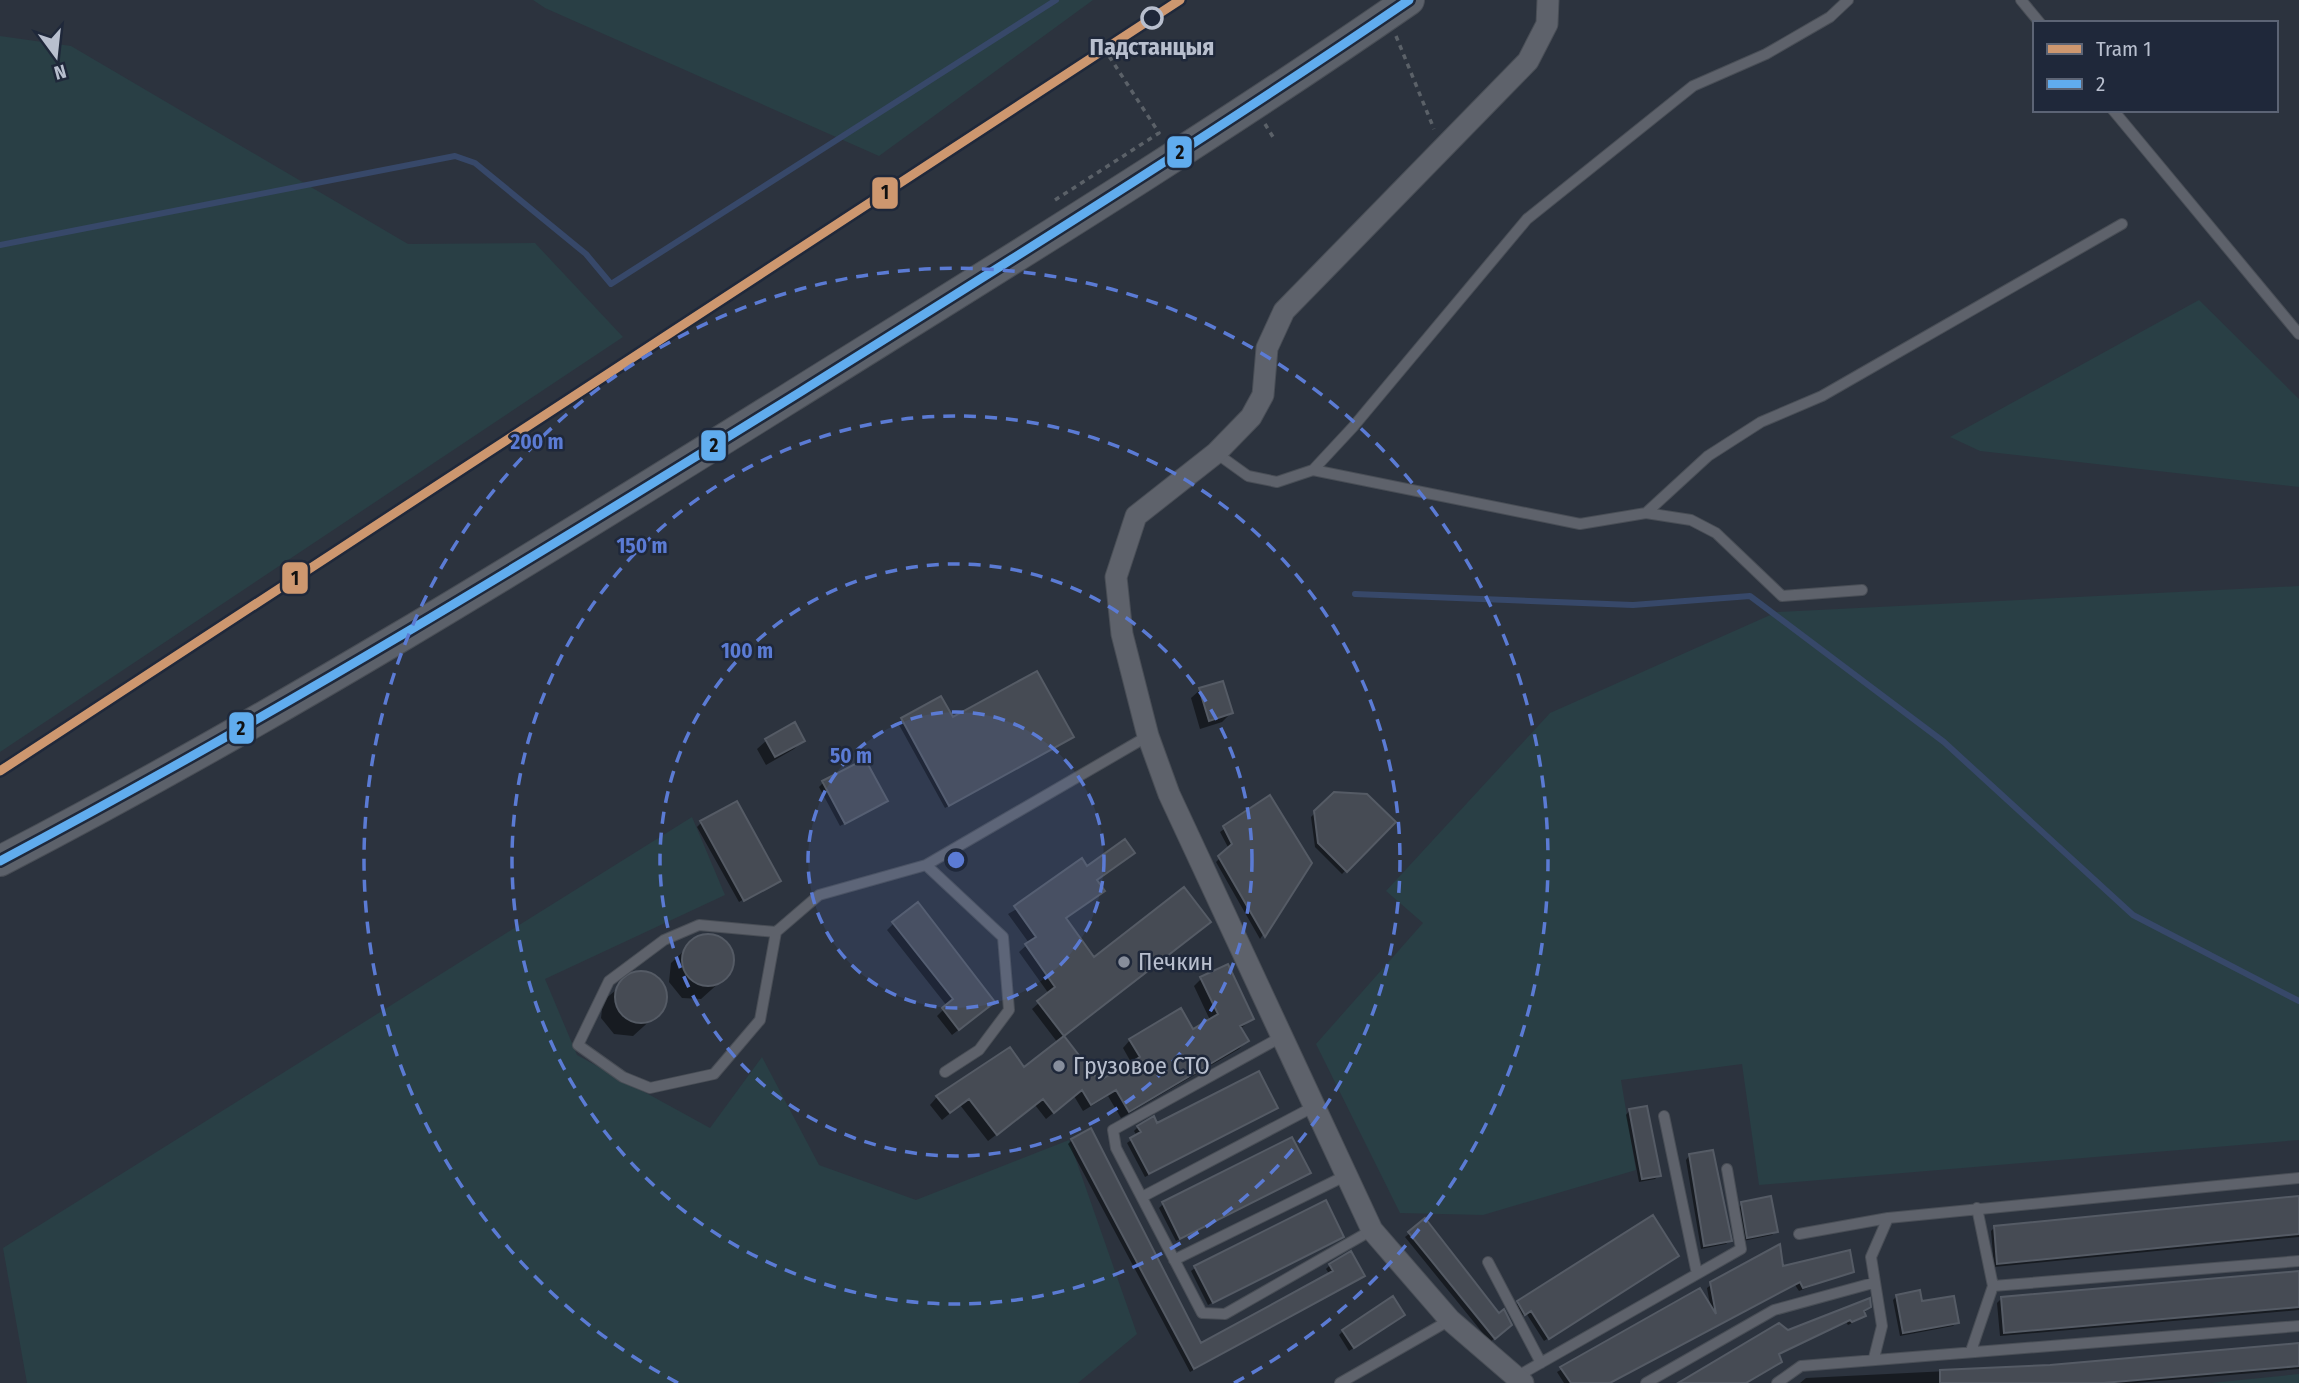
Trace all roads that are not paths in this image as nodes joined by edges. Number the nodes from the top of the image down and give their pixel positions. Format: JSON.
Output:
{"nodes":[{"id":1,"x":1548,"y":0,"type":"edge"},
{"id":2,"x":1848,"y":0,"type":"edge"},
{"id":3,"x":2021,"y":0,"type":"edge"},
{"id":4,"x":1397,"y":5,"type":"edge"},
{"id":5,"x":2038,"y":21,"type":"edge"},
{"id":6,"x":2115,"y":112,"type":"edge"},
{"id":7,"x":2122,"y":224,"type":"dead end"},
{"id":8,"x":2299,"y":334,"type":"edge"},
{"id":9,"x":1216,"y":453,"type":"junction"},
{"id":10,"x":1313,"y":470,"type":"junction"},
{"id":11,"x":1646,"y":513,"type":"junction"},
{"id":12,"x":1862,"y":590,"type":"dead end"},
{"id":13,"x":1148,"y":736,"type":"junction"},
{"id":14,"x":0,"y":861,"type":"edge"},
{"id":15,"x":926,"y":865,"type":"junction"},
{"id":16,"x":776,"y":932,"type":"junction"},
{"id":17,"x":1283,"y":1037,"type":"junction"},
{"id":18,"x":946,"y":1072,"type":"dead end"},
{"id":19,"x":1315,"y":1106,"type":"junction"},
{"id":20,"x":1664,"y":1116,"type":"dead end"},
{"id":21,"x":1727,"y":1169,"type":"dead end"},
{"id":22,"x":1347,"y":1175,"type":"junction"},
{"id":23,"x":2299,"y":1178,"type":"edge"},
{"id":24,"x":1142,"y":1197,"type":"junction"},
{"id":25,"x":1977,"y":1208,"type":"junction"},
{"id":26,"x":1888,"y":1218,"type":"junction"},
{"id":27,"x":1372,"y":1230,"type":"junction"},
{"id":28,"x":1799,"y":1234,"type":"dead end"},
{"id":29,"x":1174,"y":1260,"type":"junction"},
{"id":30,"x":2299,"y":1261,"type":"edge"},
{"id":31,"x":1488,"y":1262,"type":"dead end"},
{"id":32,"x":1697,"y":1275,"type":"junction"},
{"id":33,"x":1873,"y":1283,"type":"junction"},
{"id":34,"x":1993,"y":1286,"type":"junction"},
{"id":35,"x":1450,"y":1320,"type":"junction"},
{"id":36,"x":2299,"y":1326,"type":"edge"},
{"id":37,"x":1970,"y":1351,"type":"junction"},
{"id":38,"x":1874,"y":1358,"type":"junction"},
{"id":39,"x":1541,"y":1363,"type":"junction"},
{"id":40,"x":1520,"y":1380,"type":"edge"},
{"id":41,"x":1340,"y":1383,"type":"edge"},
{"id":42,"x":1646,"y":1383,"type":"edge"},
{"id":43,"x":1777,"y":1383,"type":"edge"}],
"edges":[{"from":1,"to":9,"type":"street"},
{"from":2,"to":10,"type":"lane"},
{"from":3,"to":5,"type":"lane"},
{"from":4,"to":14,"type":"main road"},
{"from":6,"to":8,"type":"lane"},
{"from":7,"to":11,"type":"lane"},
{"from":9,"to":10,"type":"lane"},
{"from":9,"to":13,"type":"street"},
{"from":10,"to":11,"type":"lane"},
{"from":11,"to":12,"type":"lane"},
{"from":13,"to":15,"type":"lane"},
{"from":13,"to":17,"type":"street"},
{"from":15,"to":16,"type":"lane"},
{"from":15,"to":18,"type":"lane"},
{"from":16,"to":16,"type":"lane"},
{"from":17,"to":19,"type":"street"},
{"from":17,"to":24,"type":"lane"},
{"from":19,"to":22,"type":"street"},
{"from":19,"to":24,"type":"lane"},
{"from":20,"to":32,"type":"lane"},
{"from":21,"to":32,"type":"lane"},
{"from":22,"to":27,"type":"street"},
{"from":22,"to":29,"type":"lane"},
{"from":23,"to":25,"type":"lane"},
{"from":24,"to":29,"type":"lane"},
{"from":25,"to":26,"type":"lane"},
{"from":25,"to":34,"type":"lane"},
{"from":26,"to":28,"type":"lane"},
{"from":26,"to":33,"type":"lane"},
{"from":27,"to":29,"type":"lane"},
{"from":27,"to":35,"type":"street"},
{"from":30,"to":34,"type":"lane"},
{"from":31,"to":39,"type":"lane"},
{"from":32,"to":39,"type":"lane"},
{"from":33,"to":38,"type":"lane"},
{"from":33,"to":42,"type":"lane"},
{"from":34,"to":37,"type":"lane"},
{"from":35,"to":40,"type":"street"},
{"from":35,"to":41,"type":"lane"},
{"from":36,"to":37,"type":"lane"},
{"from":37,"to":38,"type":"lane"},
{"from":38,"to":43,"type":"lane"},
{"from":39,"to":40,"type":"lane"}]}
